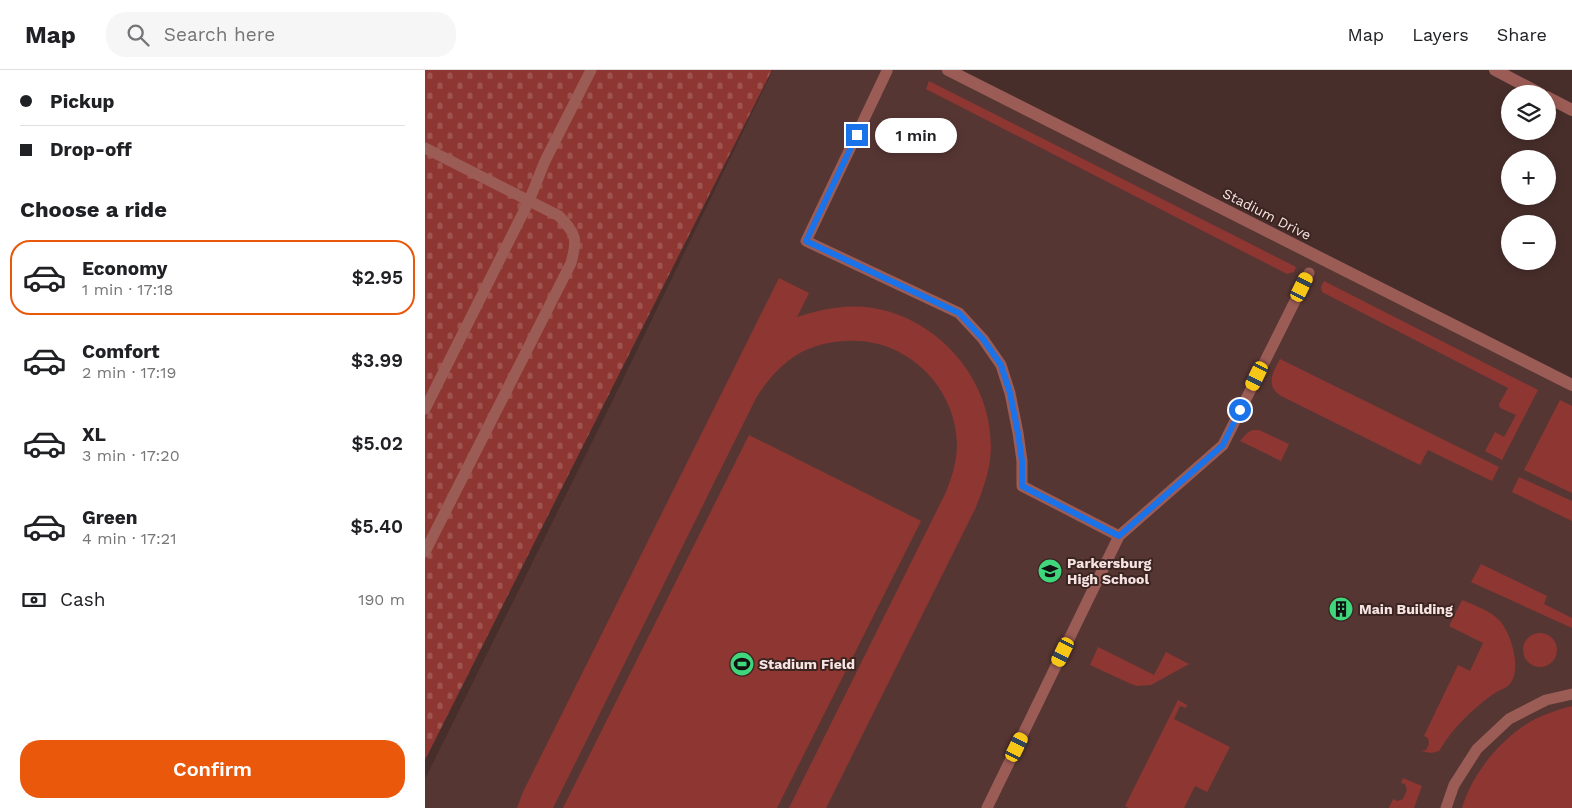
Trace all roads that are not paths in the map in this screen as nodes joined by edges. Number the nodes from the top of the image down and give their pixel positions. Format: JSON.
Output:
{"nodes":[{"id":1,"x":591,"y":70,"type":"edge"},
{"id":2,"x":948,"y":70,"type":"edge"},
{"id":3,"x":1495,"y":70,"type":"edge"},
{"id":4,"x":887,"y":71,"type":"edge"},
{"id":5,"x":1524,"y":85,"type":"edge"},
{"id":6,"x":1556,"y":102,"type":"edge"},
{"id":7,"x":1572,"y":110,"type":"edge"},
{"id":8,"x":425,"y":148,"type":"edge"},
{"id":9,"x":529,"y":201,"type":"junction"},
{"id":10,"x":1309,"y":274,"type":"dead end"},
{"id":11,"x":1572,"y":385,"type":"edge"},
{"id":12,"x":425,"y":409,"type":"edge"},
{"id":13,"x":1119,"y":536,"type":"junction"},
{"id":14,"x":425,"y":552,"type":"edge"},
{"id":15,"x":1572,"y":694,"type":"edge"},
{"id":16,"x":987,"y":808,"type":"edge"},
{"id":17,"x":1447,"y":808,"type":"edge"}],
"edges":[{"from":1,"to":9,"type":"lane"},
{"from":2,"to":11,"type":"street","name":"Stadium Drive"},
{"from":3,"to":5,"type":"street"},
{"from":4,"to":13,"type":"lane"},
{"from":6,"to":7,"type":"street"},
{"from":8,"to":9,"type":"lane"},
{"from":9,"to":12,"type":"lane"},
{"from":9,"to":14,"type":"lane"},
{"from":10,"to":13,"type":"lane"},
{"from":13,"to":16,"type":"lane"},
{"from":15,"to":17,"type":"lane"}]}
